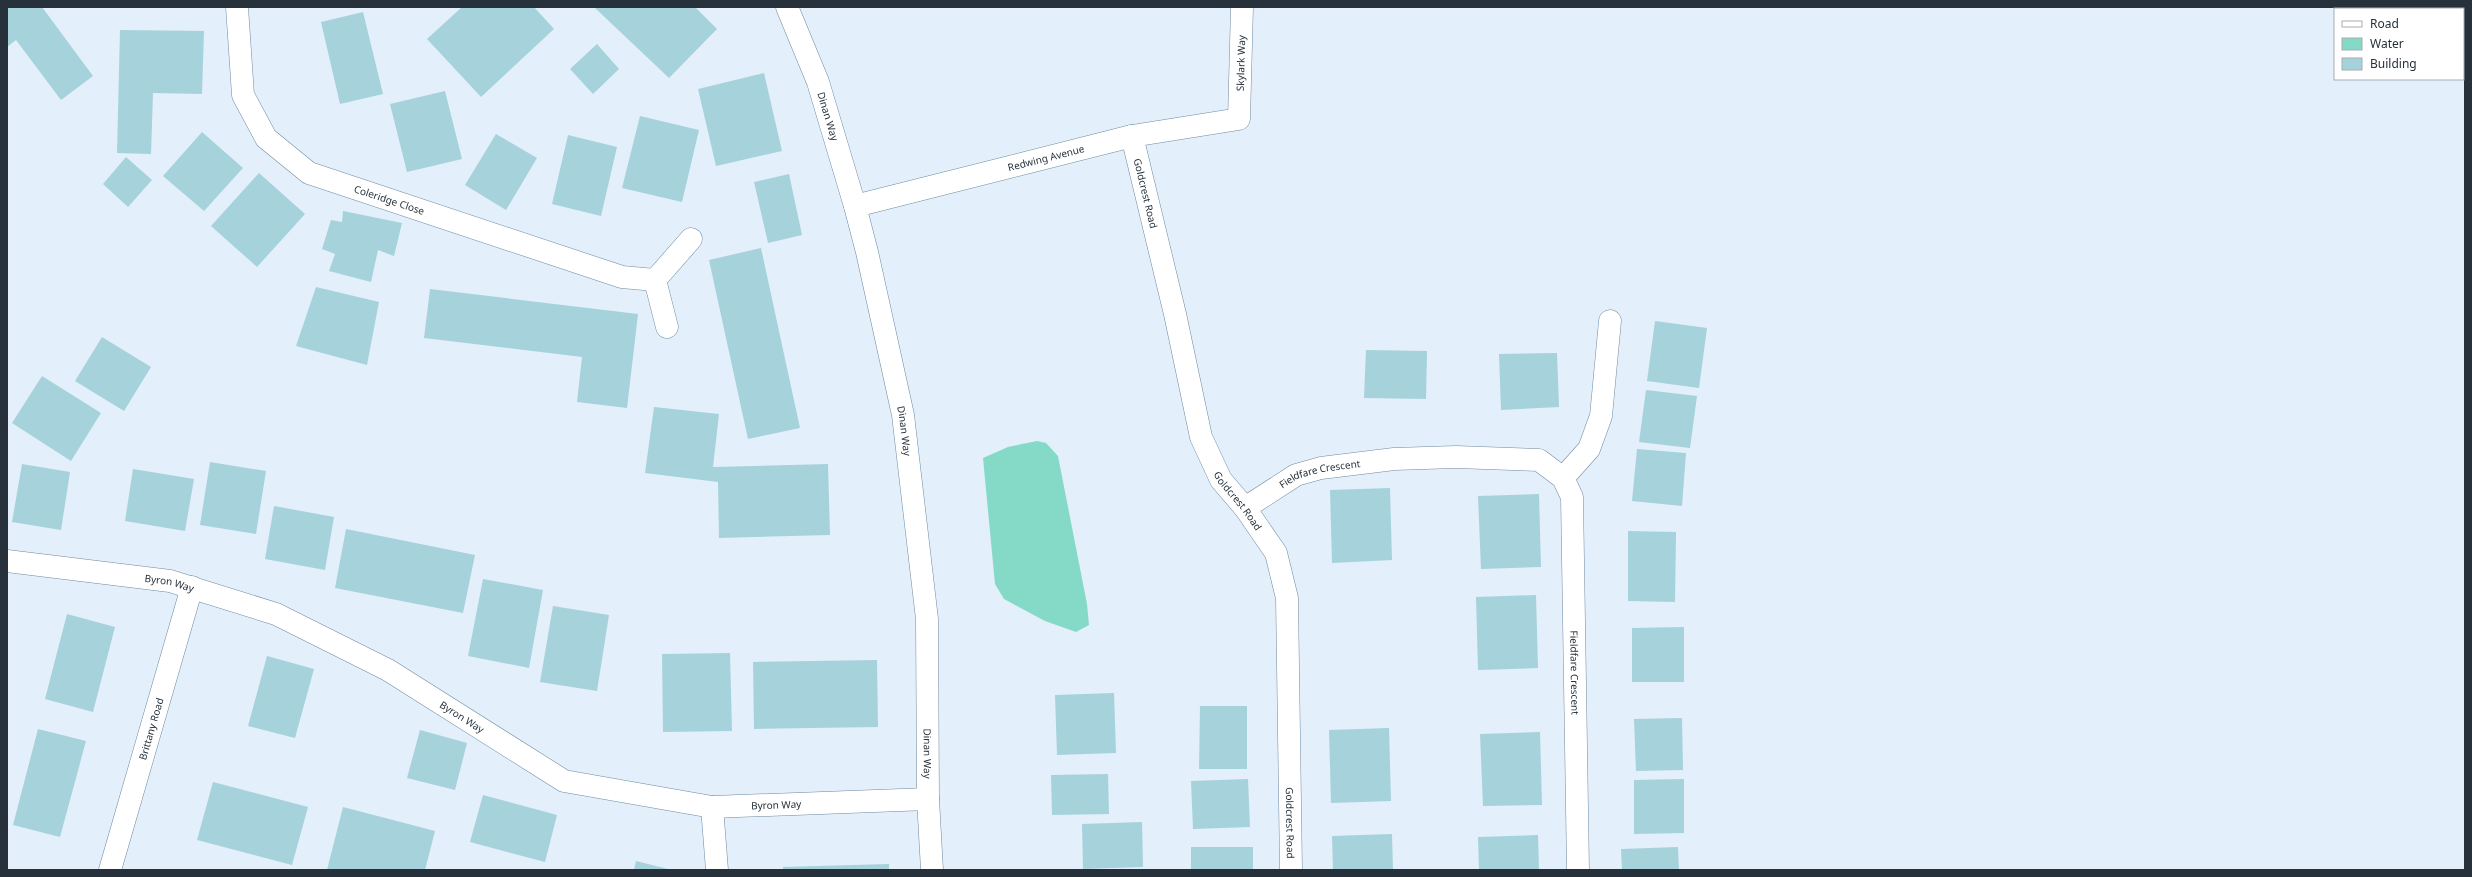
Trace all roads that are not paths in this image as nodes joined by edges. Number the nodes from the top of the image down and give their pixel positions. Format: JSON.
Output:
{"nodes":[{"id":1,"x":237,"y":7,"type":"edge"},
{"id":2,"x":787,"y":7,"type":"edge"},
{"id":3,"x":1242,"y":7,"type":"edge"},
{"id":4,"x":1239,"y":119,"type":"joint"},
{"id":5,"x":1132,"y":136,"type":"junction"},
{"id":6,"x":855,"y":206,"type":"junction"},
{"id":7,"x":691,"y":238,"type":"dead end"},
{"id":8,"x":655,"y":280,"type":"junction"},
{"id":9,"x":1610,"y":321,"type":"dead end"},
{"id":10,"x":667,"y":327,"type":"dead end"},
{"id":11,"x":1563,"y":478,"type":"junction"},
{"id":12,"x":1246,"y":508,"type":"junction"},
{"id":13,"x":7,"y":561,"type":"edge"},
{"id":14,"x":192,"y":587,"type":"junction"},
{"id":15,"x":928,"y":800,"type":"junction"},
{"id":16,"x":712,"y":807,"type":"junction"},
{"id":17,"x":110,"y":870,"type":"edge"},
{"id":18,"x":717,"y":870,"type":"edge"},
{"id":19,"x":932,"y":870,"type":"edge"},
{"id":20,"x":1291,"y":870,"type":"edge"},
{"id":21,"x":1578,"y":870,"type":"edge"}],
"edges":[{"from":1,"to":8,"type":"street","name":"Coleridge Close"},
{"from":2,"to":6,"type":"street","name":"Dinan Way"},
{"from":3,"to":4,"type":"street","name":"Skylark Way"},
{"from":4,"to":5,"type":"street","name":"Redwing Avenue"},
{"from":5,"to":6,"type":"street","name":"Redwing Avenue"},
{"from":5,"to":12,"type":"street","name":"Goldcrest Road"},
{"from":6,"to":15,"type":"street","name":"Dinan Way"},
{"from":7,"to":8,"type":"street"},
{"from":8,"to":10,"type":"street"},
{"from":9,"to":11,"type":"street"},
{"from":11,"to":12,"type":"street","name":"Fieldfare Crescent"},
{"from":11,"to":21,"type":"street","name":"Fieldfare Crescent"},
{"from":12,"to":20,"type":"street","name":"Goldcrest Road"},
{"from":13,"to":14,"type":"street","name":"Byron Way"},
{"from":14,"to":16,"type":"street","name":"Byron Way"},
{"from":14,"to":17,"type":"street","name":"Brittany Road"},
{"from":15,"to":16,"type":"street","name":"Byron Way"},
{"from":15,"to":19,"type":"street","name":"Dinan Way"},
{"from":16,"to":18,"type":"street"}]}
